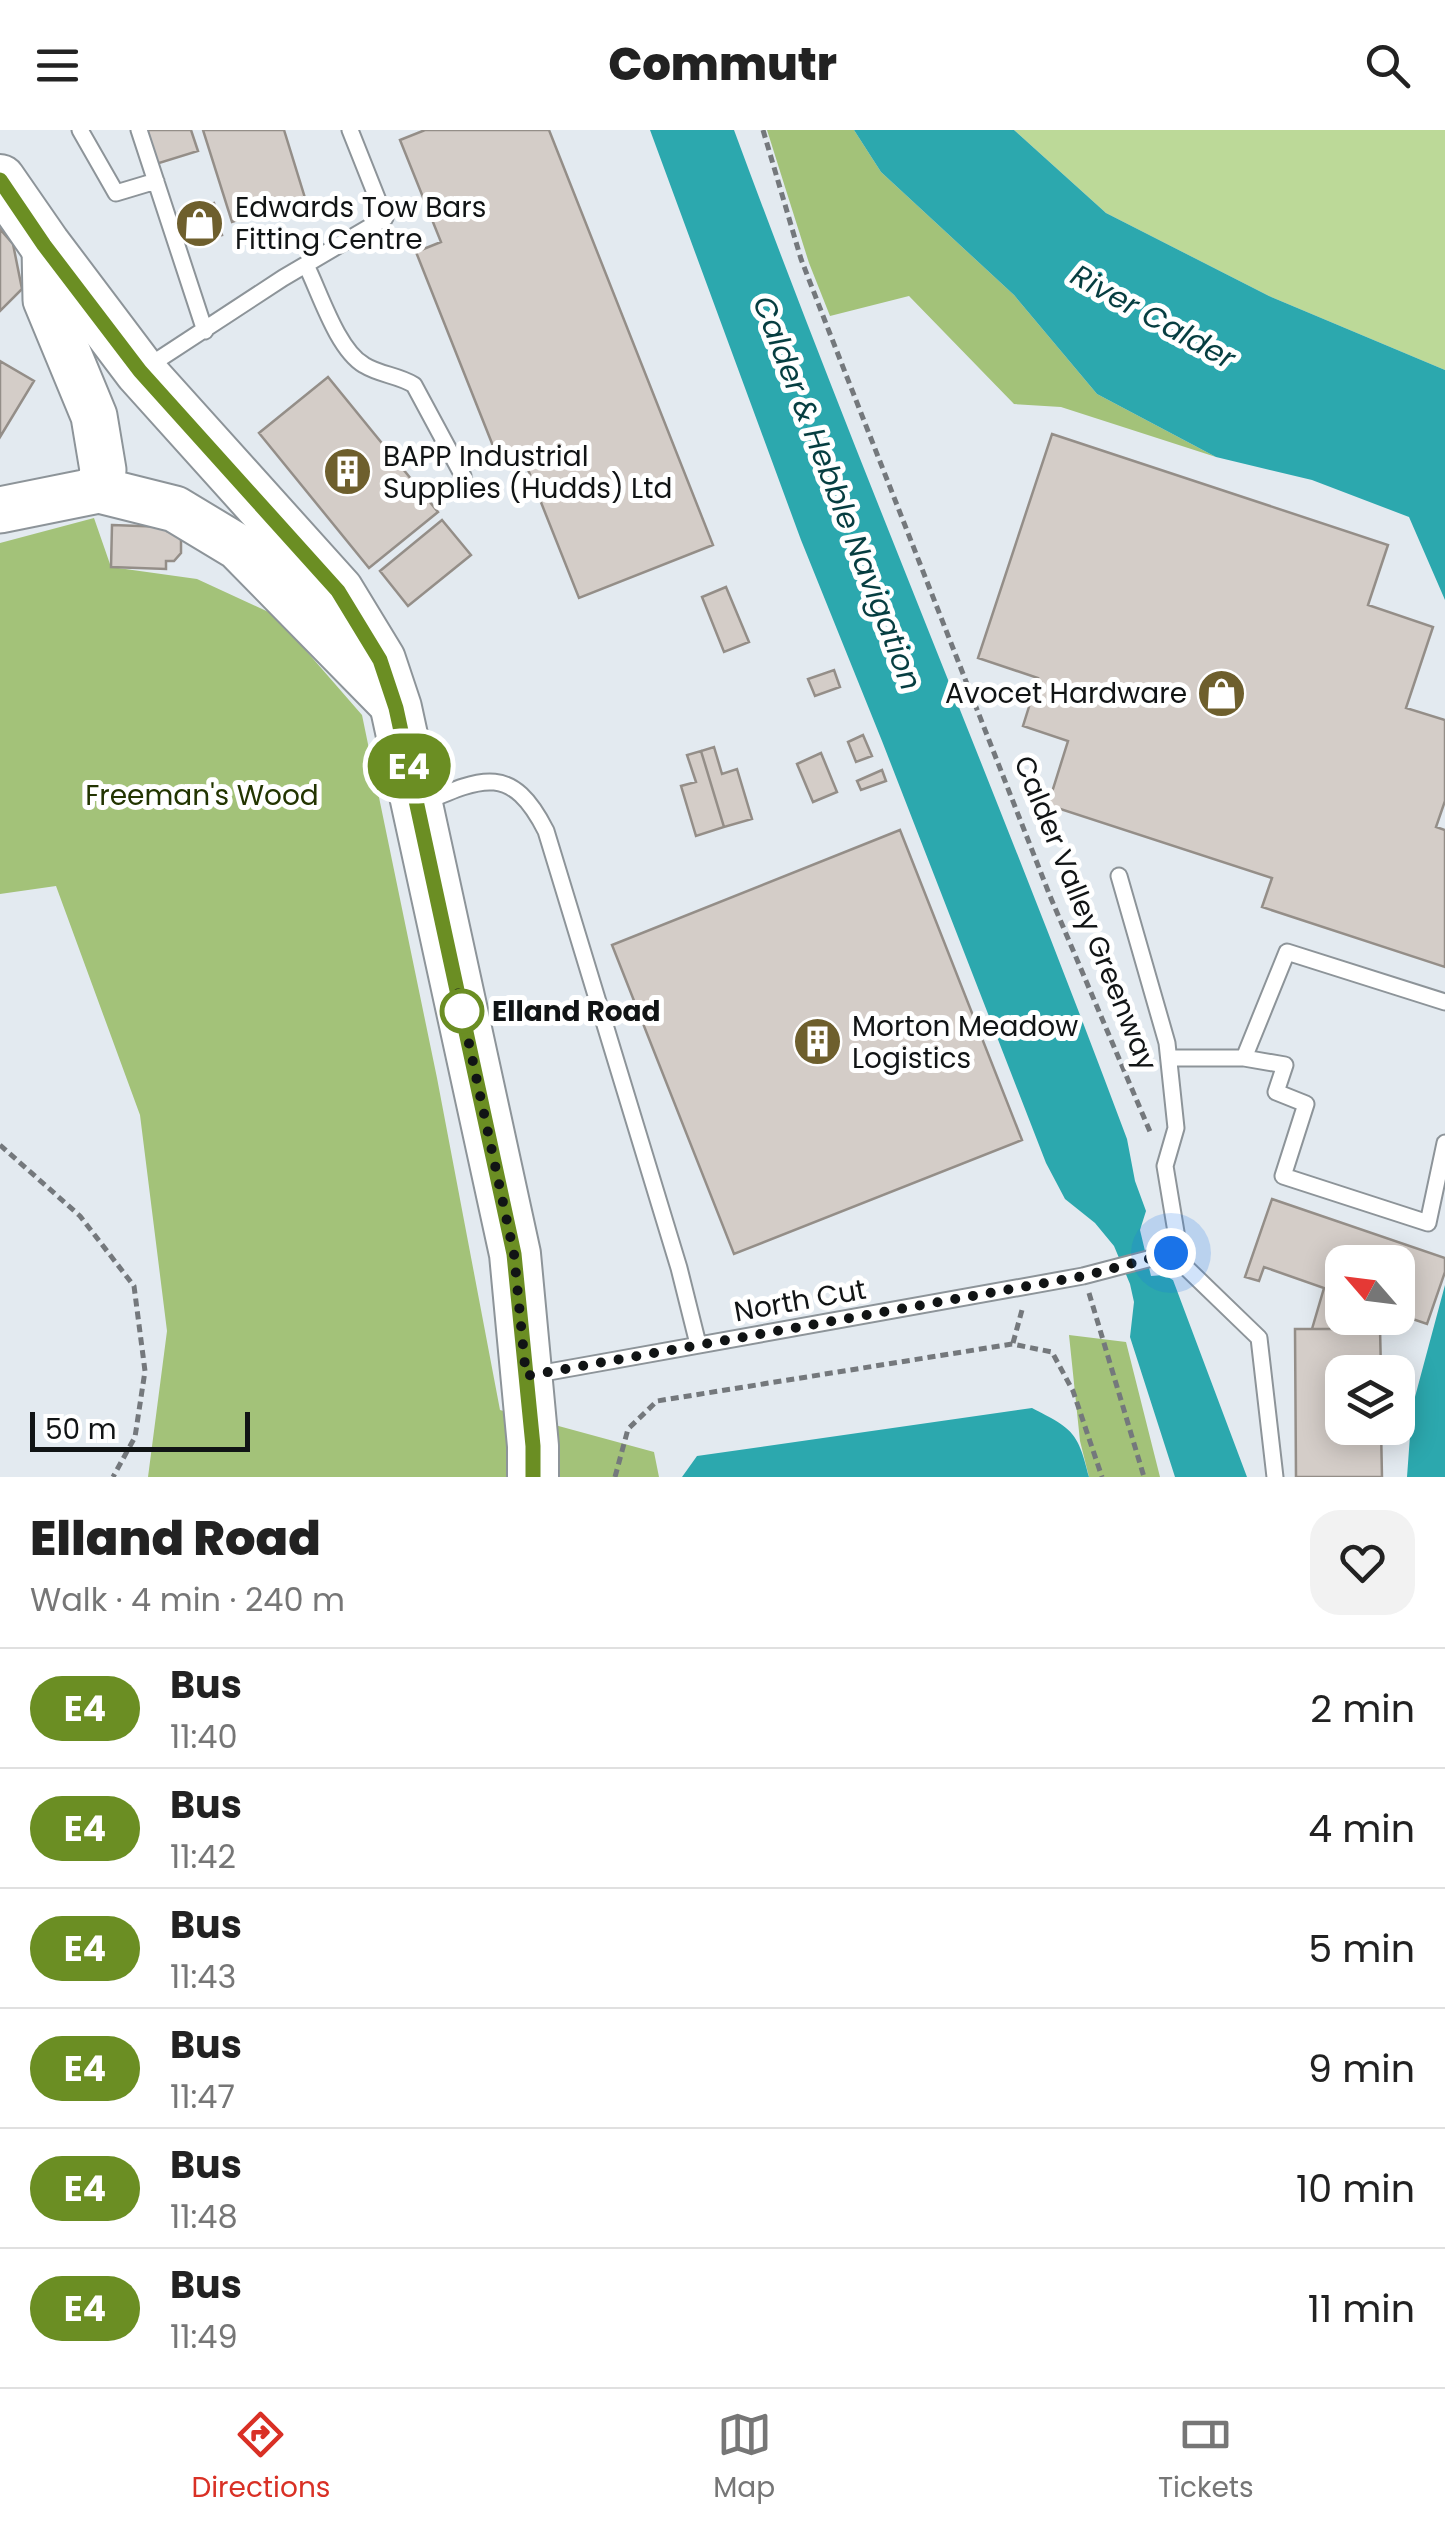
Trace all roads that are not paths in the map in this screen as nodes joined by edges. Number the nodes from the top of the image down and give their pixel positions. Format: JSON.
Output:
{"nodes":[{"id":1,"x":80,"y":130,"type":"edge"},
{"id":2,"x":139,"y":130,"type":"edge"},
{"id":3,"x":350,"y":130,"type":"edge"},
{"id":4,"x":0,"y":180,"type":"edge"},
{"id":5,"x":156,"y":181,"type":"junction"},
{"id":6,"x":44,"y":245,"type":"junction"},
{"id":7,"x":306,"y":264,"type":"junction"},
{"id":8,"x":205,"y":330,"type":"junction"},
{"id":9,"x":140,"y":371,"type":"junction"},
{"id":10,"x":463,"y":476,"type":"dead end"},
{"id":11,"x":100,"y":490,"type":"junction"},
{"id":12,"x":0,"y":510,"type":"edge"},
{"id":13,"x":396,"y":708,"type":"junction"},
{"id":14,"x":417,"y":806,"type":"junction"},
{"id":15,"x":1119,"y":876,"type":"dead end"},
{"id":16,"x":1445,"y":1002,"type":"edge"},
{"id":17,"x":1168,"y":1058,"type":"junction"},
{"id":18,"x":1244,"y":1058,"type":"junction"},
{"id":19,"x":1445,"y":1143,"type":"edge"},
{"id":20,"x":1171,"y":1253,"type":"junction"},
{"id":21,"x":698,"y":1344,"type":"junction"},
{"id":22,"x":526,"y":1376,"type":"junction"},
{"id":23,"x":533,"y":1477,"type":"edge"},
{"id":24,"x":1275,"y":1477,"type":"edge"}],
"edges":[{"from":1,"to":5,"type":"lane"},
{"from":2,"to":5,"type":"lane"},
{"from":3,"to":7,"type":"lane"},
{"from":4,"to":6,"type":"main road"},
{"from":5,"to":8,"type":"lane"},
{"from":6,"to":9,"type":"main road"},
{"from":6,"to":11,"type":"street"},
{"from":7,"to":8,"type":"lane"},
{"from":7,"to":10,"type":"lane"},
{"from":8,"to":9,"type":"lane"},
{"from":9,"to":13,"type":"main road"},
{"from":11,"to":12,"type":"street"},
{"from":11,"to":13,"type":"street"},
{"from":13,"to":14,"type":"main road"},
{"from":14,"to":21,"type":"lane"},
{"from":14,"to":22,"type":"main road"},
{"from":15,"to":17,"type":"lane"},
{"from":16,"to":18,"type":"lane"},
{"from":17,"to":18,"type":"lane"},
{"from":17,"to":20,"type":"lane"},
{"from":18,"to":19,"type":"lane"},
{"from":20,"to":21,"type":"lane","name":"North Cut"},
{"from":20,"to":24,"type":"lane"},
{"from":21,"to":22,"type":"lane","name":"North Cut"},
{"from":22,"to":23,"type":"main road"}]}
